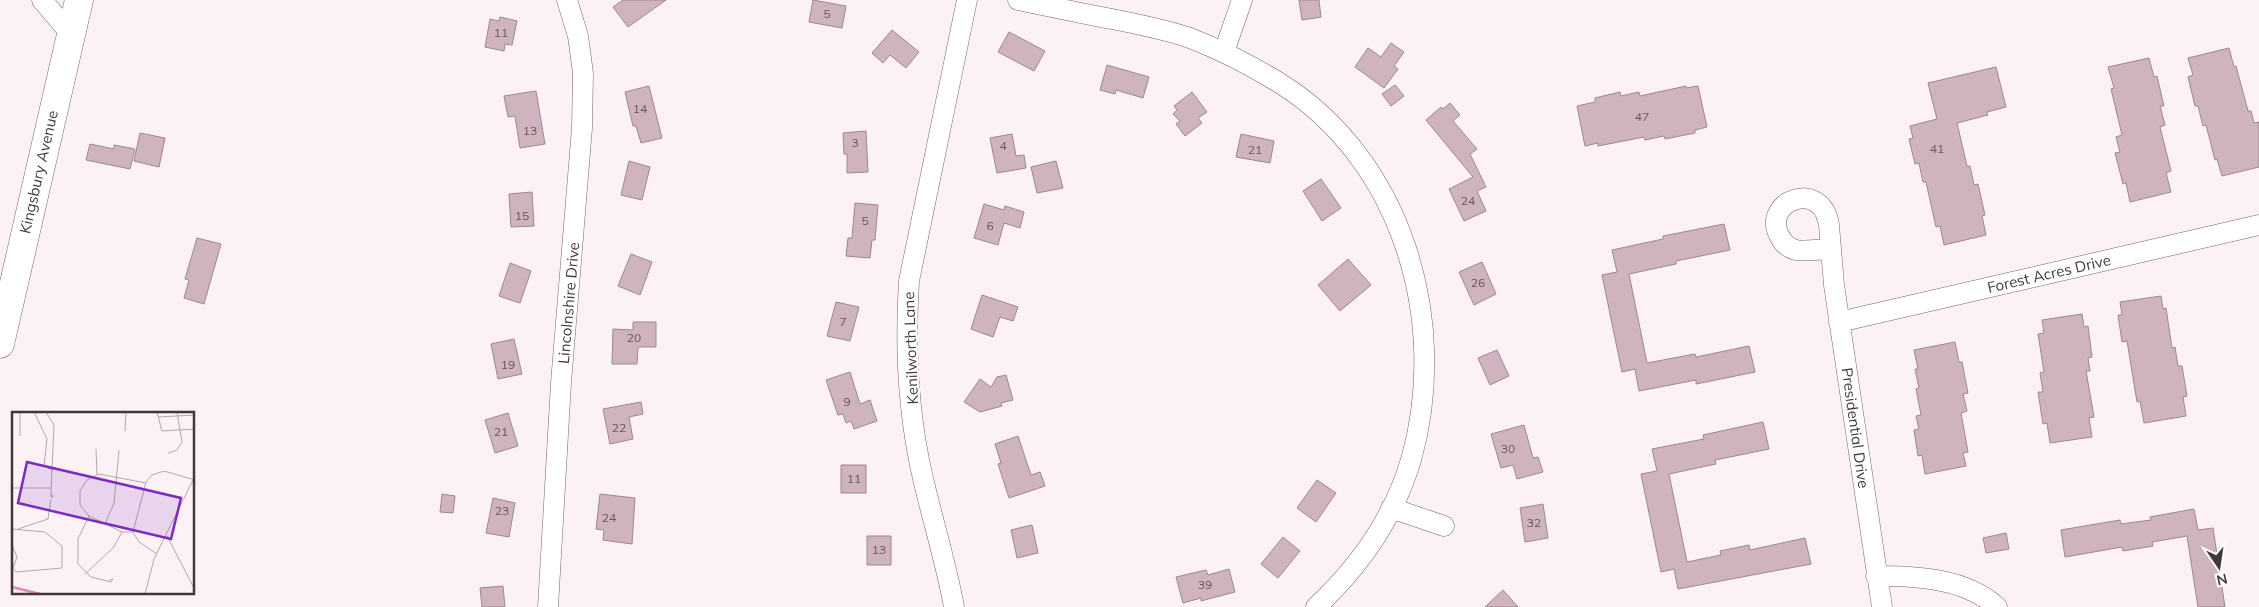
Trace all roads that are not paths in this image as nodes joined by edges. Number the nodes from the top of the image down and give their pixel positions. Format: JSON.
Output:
{"nodes":[{"id":1,"x":42,"y":0,"type":"edge"},
{"id":2,"x":79,"y":0,"type":"edge"},
{"id":3,"x":567,"y":0,"type":"edge"},
{"id":4,"x":967,"y":0,"type":"edge"},
{"id":5,"x":1018,"y":0,"type":"edge"},
{"id":6,"x":1242,"y":0,"type":"edge"},
{"id":7,"x":70,"y":33,"type":"junction"},
{"id":8,"x":1224,"y":52,"type":"junction"},
{"id":9,"x":2259,"y":225,"type":"edge"},
{"id":10,"x":1831,"y":249,"type":"dead end"},
{"id":11,"x":1839,"y":322,"type":"junction"},
{"id":12,"x":0,"y":344,"type":"edge"},
{"id":13,"x":1391,"y":508,"type":"junction"},
{"id":14,"x":1444,"y":526,"type":"dead end"},
{"id":15,"x":1876,"y":576,"type":"junction"},
{"id":16,"x":548,"y":607,"type":"edge"},
{"id":17,"x":954,"y":607,"type":"edge"},
{"id":18,"x":1316,"y":607,"type":"edge"},
{"id":19,"x":1882,"y":607,"type":"edge"},
{"id":20,"x":1997,"y":607,"type":"edge"}],
"edges":[{"from":1,"to":7,"type":"street"},
{"from":2,"to":7,"type":"main road","name":"Kingsbury Avenue"},
{"from":3,"to":16,"type":"street","name":"Lincolnshire Drive"},
{"from":4,"to":17,"type":"street","name":"Kenilworth Lane"},
{"from":5,"to":8,"type":"street"},
{"from":6,"to":8,"type":"street"},
{"from":7,"to":12,"type":"main road","name":"Kingsbury Avenue"},
{"from":8,"to":13,"type":"street"},
{"from":9,"to":11,"type":"street","name":"Forest Acres Drive"},
{"from":10,"to":11,"type":"street","name":"Presidential Drive"},
{"from":11,"to":15,"type":"street","name":"Presidential Drive"},
{"from":13,"to":14,"type":"street"},
{"from":13,"to":18,"type":"street"},
{"from":15,"to":19,"type":"street","name":"Presidential Drive"},
{"from":15,"to":20,"type":"street"}]}
